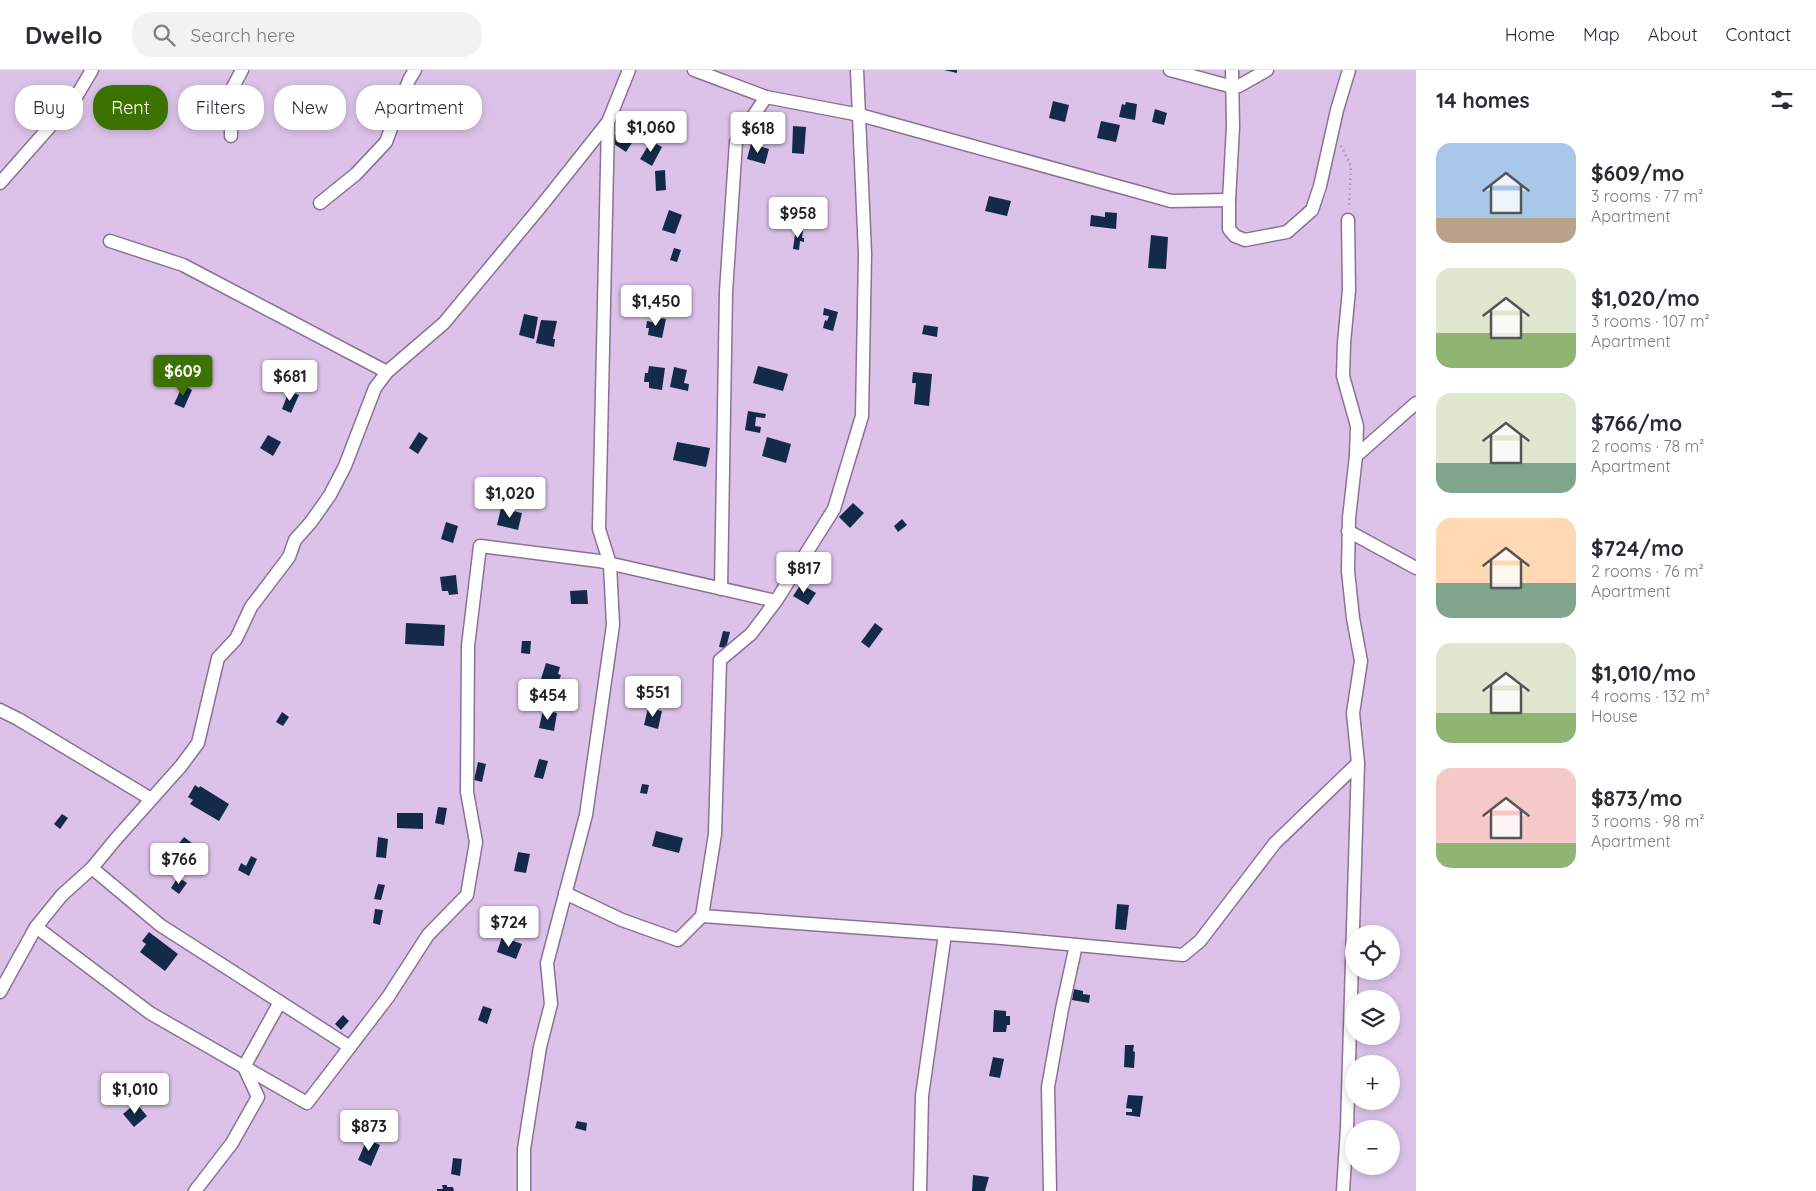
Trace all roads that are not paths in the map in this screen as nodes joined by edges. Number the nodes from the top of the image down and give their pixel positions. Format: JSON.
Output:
{"nodes":[{"id":1,"x":92,"y":70,"type":"edge"},
{"id":2,"x":242,"y":70,"type":"edge"},
{"id":3,"x":415,"y":70,"type":"edge"},
{"id":4,"x":629,"y":70,"type":"edge"},
{"id":5,"x":694,"y":70,"type":"edge"},
{"id":6,"x":857,"y":70,"type":"edge"},
{"id":7,"x":1170,"y":70,"type":"edge"},
{"id":8,"x":1232,"y":70,"type":"edge"},
{"id":9,"x":1267,"y":70,"type":"edge"},
{"id":10,"x":1348,"y":70,"type":"edge"},
{"id":11,"x":1233,"y":87,"type":"junction"},
{"id":12,"x":766,"y":97,"type":"junction"},
{"id":13,"x":860,"y":115,"type":"junction"},
{"id":14,"x":608,"y":122,"type":"junction"},
{"id":15,"x":231,"y":136,"type":"dead end"},
{"id":16,"x":0,"y":183,"type":"edge"},
{"id":17,"x":1229,"y":200,"type":"junction"},
{"id":18,"x":320,"y":202,"type":"dead end"},
{"id":19,"x":1348,"y":220,"type":"road end"},
{"id":20,"x":110,"y":241,"type":"dead end"},
{"id":21,"x":387,"y":372,"type":"junction"},
{"id":22,"x":1416,"y":403,"type":"edge"},
{"id":23,"x":1356,"y":456,"type":"junction"},
{"id":24,"x":1348,"y":531,"type":"junction"},
{"id":25,"x":610,"y":564,"type":"junction"},
{"id":26,"x":1416,"y":568,"type":"edge"},
{"id":27,"x":721,"y":589,"type":"junction"},
{"id":28,"x":776,"y":601,"type":"junction"},
{"id":29,"x":0,"y":710,"type":"edge"},
{"id":30,"x":1358,"y":763,"type":"junction"},
{"id":31,"x":151,"y":799,"type":"junction"},
{"id":32,"x":92,"y":868,"type":"junction"},
{"id":33,"x":565,"y":893,"type":"junction"},
{"id":34,"x":702,"y":916,"type":"junction"},
{"id":35,"x":36,"y":926,"type":"junction"},
{"id":36,"x":945,"y":934,"type":"junction"},
{"id":37,"x":1076,"y":945,"type":"junction"},
{"id":38,"x":0,"y":992,"type":"edge"},
{"id":39,"x":280,"y":1002,"type":"junction"},
{"id":40,"x":350,"y":1047,"type":"junction"},
{"id":41,"x":244,"y":1067,"type":"junction"},
{"id":42,"x":195,"y":1191,"type":"edge"},
{"id":43,"x":524,"y":1191,"type":"edge"},
{"id":44,"x":920,"y":1191,"type":"edge"},
{"id":45,"x":1050,"y":1191,"type":"edge"},
{"id":46,"x":1343,"y":1191,"type":"edge"}],
"edges":[{"from":1,"to":16,"type":"street"},
{"from":2,"to":15,"type":"street"},
{"from":3,"to":18,"type":"street"},
{"from":4,"to":14,"type":"street"},
{"from":5,"to":12,"type":"street"},
{"from":6,"to":13,"type":"street"},
{"from":7,"to":11,"type":"street"},
{"from":8,"to":11,"type":"street"},
{"from":9,"to":11,"type":"street"},
{"from":10,"to":17,"type":"street"},
{"from":11,"to":17,"type":"street"},
{"from":12,"to":13,"type":"street"},
{"from":12,"to":27,"type":"street"},
{"from":13,"to":17,"type":"street"},
{"from":13,"to":28,"type":"street"},
{"from":14,"to":21,"type":"street"},
{"from":14,"to":25,"type":"street"},
{"from":19,"to":23,"type":"street"},
{"from":20,"to":21,"type":"street"},
{"from":21,"to":31,"type":"street"},
{"from":22,"to":23,"type":"street"},
{"from":23,"to":24,"type":"street"},
{"from":24,"to":26,"type":"street"},
{"from":24,"to":30,"type":"street"},
{"from":25,"to":27,"type":"street"},
{"from":25,"to":33,"type":"street"},
{"from":25,"to":40,"type":"street"},
{"from":27,"to":28,"type":"street"},
{"from":28,"to":34,"type":"street"},
{"from":29,"to":31,"type":"street"},
{"from":30,"to":37,"type":"street"},
{"from":30,"to":46,"type":"street"},
{"from":31,"to":32,"type":"street"},
{"from":32,"to":35,"type":"street"},
{"from":32,"to":39,"type":"street"},
{"from":33,"to":34,"type":"street"},
{"from":33,"to":43,"type":"street"},
{"from":34,"to":36,"type":"street"},
{"from":35,"to":38,"type":"street"},
{"from":35,"to":41,"type":"street"},
{"from":36,"to":37,"type":"street"},
{"from":36,"to":44,"type":"street"},
{"from":37,"to":45,"type":"street"},
{"from":39,"to":40,"type":"street"},
{"from":39,"to":41,"type":"street"},
{"from":40,"to":41,"type":"street"},
{"from":41,"to":42,"type":"street"}]}
